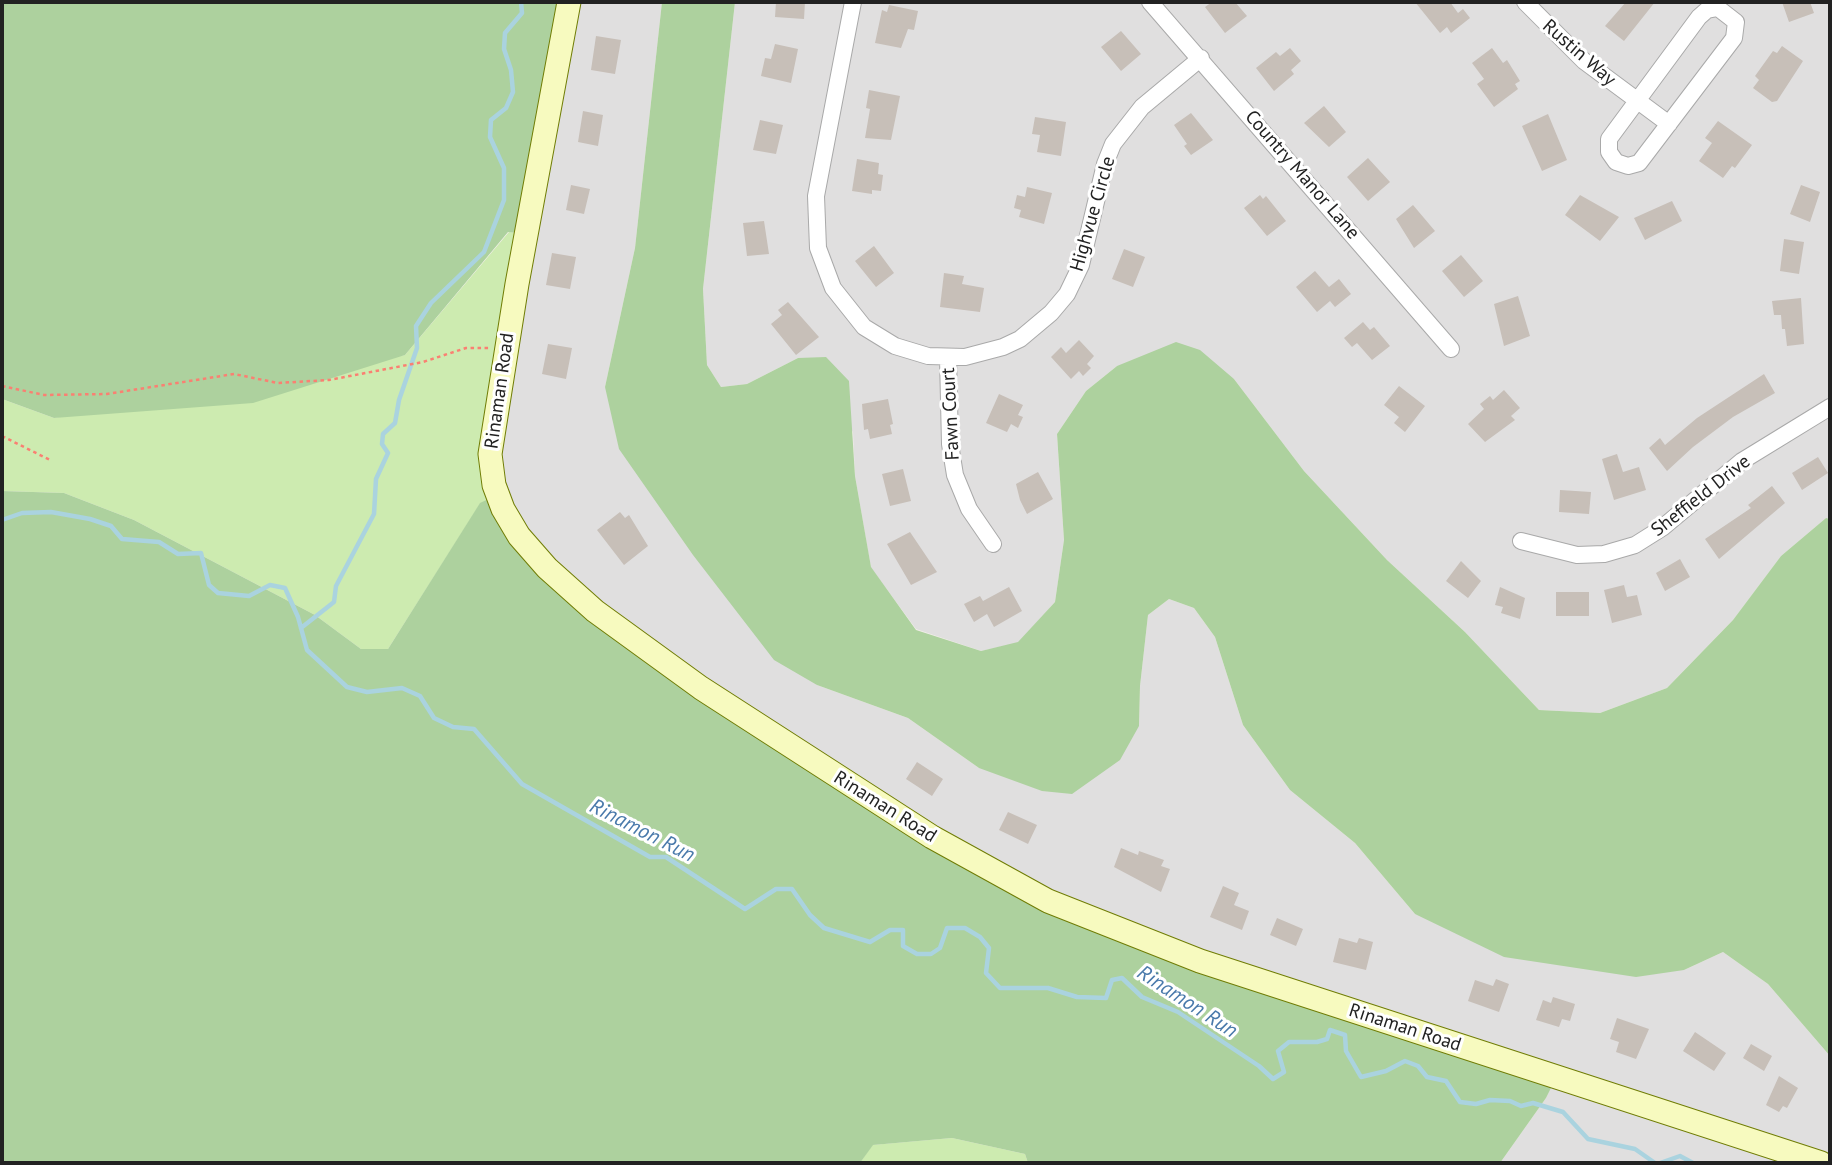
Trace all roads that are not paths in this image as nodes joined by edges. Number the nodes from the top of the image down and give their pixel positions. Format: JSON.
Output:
{"nodes":[{"id":1,"x":569,"y":2,"type":"edge"},
{"id":2,"x":853,"y":2,"type":"edge"},
{"id":3,"x":1150,"y":2,"type":"edge"},
{"id":4,"x":1525,"y":2,"type":"edge"},
{"id":5,"x":1201,"y":58,"type":"junction"},
{"id":6,"x":1636,"y":100,"type":"junction"},
{"id":7,"x":1669,"y":124,"type":"junction"},
{"id":8,"x":1451,"y":349,"type":"dead end"},
{"id":9,"x":948,"y":358,"type":"junction"},
{"id":10,"x":1830,"y":407,"type":"edge"},
{"id":11,"x":1521,"y":541,"type":"dead end"},
{"id":12,"x":993,"y":544,"type":"dead end"},
{"id":13,"x":1821,"y":1163,"type":"edge"}],
"edges":[{"from":1,"to":13,"type":"street","name":"Rinaman Road"},
{"from":2,"to":9,"type":"street","name":"Highvue Circle"},
{"from":3,"to":5,"type":"street","name":"Country Manor Lane"},
{"from":4,"to":6,"type":"street","name":"Rustin Way"},
{"from":5,"to":8,"type":"street","name":"Country Manor Lane"},
{"from":5,"to":9,"type":"street","name":"Highvue Circle"},
{"from":6,"to":7,"type":"street","name":"Rustin Way"},
{"from":6,"to":7,"type":"street","name":"Rustin Way"},
{"from":6,"to":7,"type":"street","name":"Rustin Way"},
{"from":9,"to":12,"type":"street","name":"Fawn Court"},
{"from":10,"to":11,"type":"street","name":"Sheffield Drive"}]}
